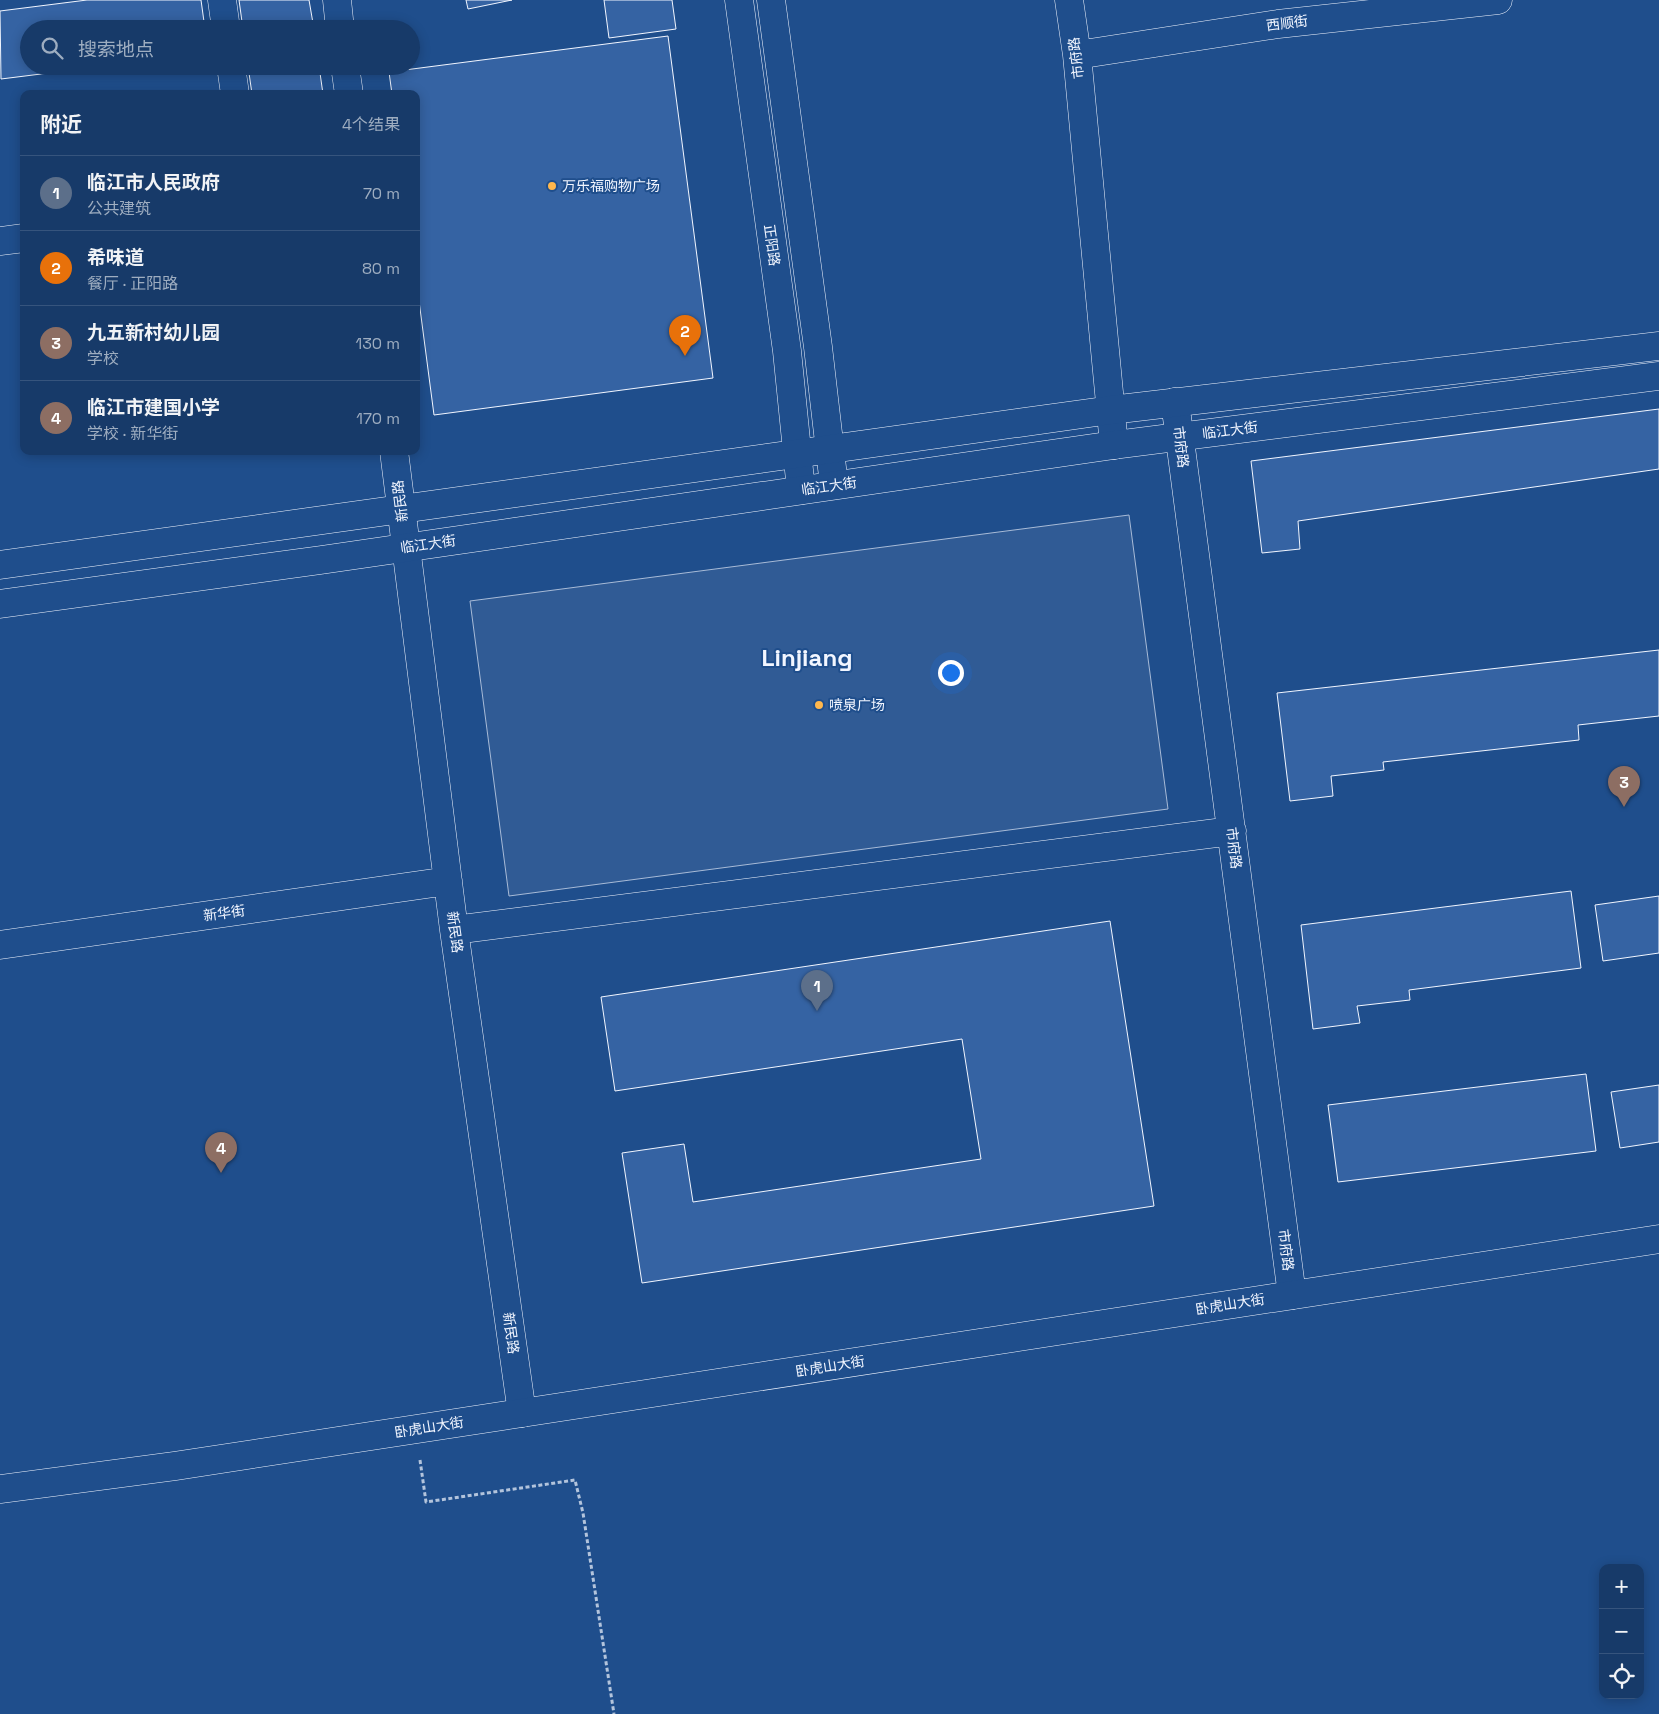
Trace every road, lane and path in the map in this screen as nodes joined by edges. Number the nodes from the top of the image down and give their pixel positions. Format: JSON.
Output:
{"nodes":[{"id":1,"x":222,"y":0,"type":"edge"},
{"id":2,"x":336,"y":0,"type":"edge"},
{"id":3,"x":739,"y":0,"type":"edge"},
{"id":4,"x":771,"y":0,"type":"edge"},
{"id":5,"x":1069,"y":0,"type":"edge"},
{"id":6,"x":1498,"y":0,"type":"edge"},
{"id":7,"x":225,"y":20,"type":"edge"},
{"id":8,"x":339,"y":20,"type":"edge"},
{"id":9,"x":1076,"y":55,"type":"junction"},
{"id":10,"x":232,"y":75,"type":"edge"},
{"id":11,"x":346,"y":75,"type":"edge"},
{"id":12,"x":234,"y":90,"type":"edge"},
{"id":13,"x":348,"y":90,"type":"edge"},
{"id":14,"x":20,"y":238,"type":"edge"},
{"id":15,"x":0,"y":241,"type":"edge"},
{"id":16,"x":1659,"y":346,"type":"edge"},
{"id":17,"x":1659,"y":376,"type":"edge"},
{"id":18,"x":1175,"y":402,"type":"junction"},
{"id":19,"x":1111,"y":410,"type":"junction"},
{"id":20,"x":1180,"y":436,"type":"junction"},
{"id":21,"x":1114,"y":445,"type":"junction"},
{"id":22,"x":830,"y":449,"type":"junction"},
{"id":23,"x":797,"y":454,"type":"junction"},
{"id":24,"x":395,"y":455,"type":"edge"},
{"id":25,"x":834,"y":485,"type":"junction"},
{"id":26,"x":801,"y":490,"type":"junction"},
{"id":27,"x":402,"y":509,"type":"junction"},
{"id":28,"x":406,"y":548,"type":"junction"},
{"id":29,"x":0,"y":565,"type":"edge"},
{"id":30,"x":0,"y":604,"type":"edge"},
{"id":31,"x":1232,"y":831,"type":"junction"},
{"id":32,"x":448,"y":881,"type":"junction"},
{"id":33,"x":454,"y":930,"type":"junction"},
{"id":34,"x":0,"y":945,"type":"edge"},
{"id":35,"x":1659,"y":1239,"type":"edge"},
{"id":36,"x":1292,"y":1295,"type":"junction"},
{"id":37,"x":522,"y":1413,"type":"junction"},
{"id":38,"x":416,"y":1429,"type":"junction"},
{"id":39,"x":0,"y":1489,"type":"edge"},
{"id":40,"x":614,"y":1714,"type":"edge"}],
"edges":[{"from":1,"to":7,"type":"main road"},
{"from":2,"to":8,"type":"main road"},
{"from":3,"to":23,"type":"main road","name":"正阳路"},
{"from":4,"to":22,"type":"main road"},
{"from":5,"to":9,"type":"main road","name":"市府路"},
{"from":6,"to":9,"type":"main road","name":"西顺街"},
{"from":9,"to":19,"type":"main road","name":"市府路"},
{"from":10,"to":12,"type":"main road"},
{"from":11,"to":13,"type":"main road"},
{"from":14,"to":15,"type":"main road"},
{"from":16,"to":18,"type":"main road"},
{"from":17,"to":20,"type":"main road","name":"临江大街"},
{"from":18,"to":19,"type":"main road"},
{"from":18,"to":20,"type":"main road","name":"市府路"},
{"from":19,"to":21,"type":"main road","name":"市府路"},
{"from":19,"to":22,"type":"main road"},
{"from":20,"to":21,"type":"main road","name":"临江大街"},
{"from":20,"to":31,"type":"main road","name":"市府路"},
{"from":21,"to":25,"type":"main road","name":"临江大街"},
{"from":22,"to":23,"type":"main road"},
{"from":22,"to":25,"type":"main road"},
{"from":23,"to":26,"type":"main road","name":"正阳路"},
{"from":23,"to":27,"type":"main road"},
{"from":24,"to":27,"type":"main road","name":"新民路"},
{"from":25,"to":26,"type":"main road","name":"临江大街"},
{"from":26,"to":28,"type":"main road","name":"临江大街"},
{"from":27,"to":28,"type":"main road","name":"新民路"},
{"from":27,"to":29,"type":"main road"},
{"from":28,"to":30,"type":"main road","name":"临江大街"},
{"from":28,"to":32,"type":"main road","name":"新民路"},
{"from":31,"to":33,"type":"main road"},
{"from":31,"to":36,"type":"main road","name":"市府路"},
{"from":32,"to":33,"type":"main road","name":"新民路"},
{"from":32,"to":34,"type":"main road","name":"新华街"},
{"from":33,"to":37,"type":"main road","name":"新民路"},
{"from":35,"to":36,"type":"main road","name":"卧虎山大街"},
{"from":36,"to":37,"type":"main road","name":"卧虎山大街"},
{"from":37,"to":38,"type":"main road","name":"卧虎山大街"},
{"from":38,"to":39,"type":"main road","name":"卧虎山大街"},
{"from":38,"to":40,"type":"path"}]}
